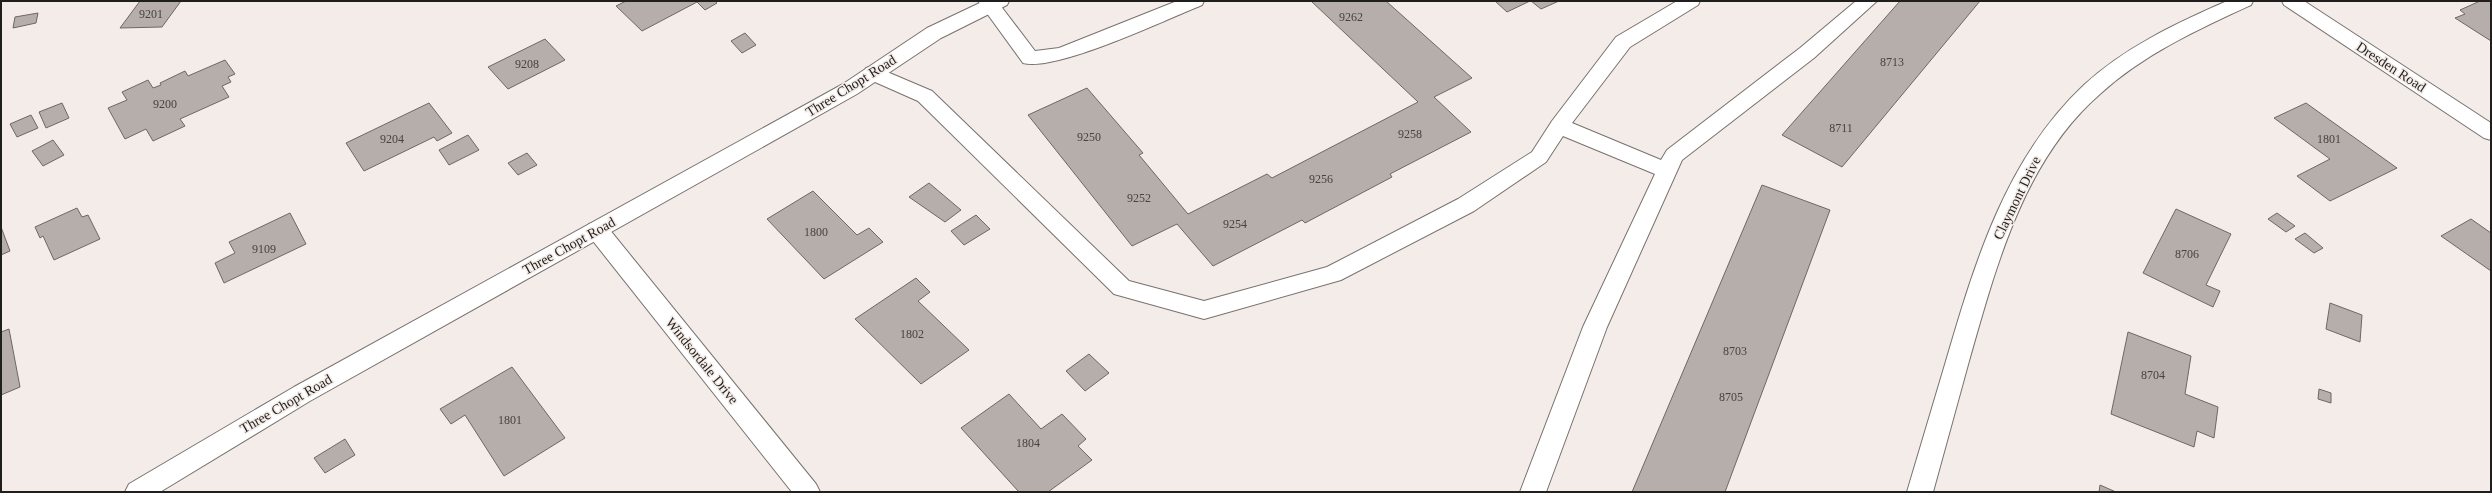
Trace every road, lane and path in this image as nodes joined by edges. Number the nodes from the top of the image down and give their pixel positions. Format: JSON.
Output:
{"nodes":[{"id":1,"x":1195,"y":1,"type":"edge"},
{"id":2,"x":1691,"y":1,"type":"edge"},
{"id":3,"x":1868,"y":1,"type":"edge"},
{"id":4,"x":2244,"y":1,"type":"edge"},
{"id":5,"x":2291,"y":1,"type":"edge"},
{"id":6,"x":993,"y":2,"type":"edge"},
{"id":7,"x":873,"y":73,"type":"junction"},
{"id":8,"x":1559,"y":126,"type":"junction"},
{"id":9,"x":2491,"y":133,"type":"edge"},
{"id":10,"x":1667,"y":171,"type":"junction"},
{"id":11,"x":597,"y":230,"type":"junction"},
{"id":12,"x":138,"y":492,"type":"edge"},
{"id":13,"x":808,"y":492,"type":"edge"},
{"id":14,"x":1533,"y":492,"type":"edge"},
{"id":15,"x":1920,"y":492,"type":"edge"}],
"edges":[{"from":1,"to":6,"type":"street"},
{"from":2,"to":8,"type":"street"},
{"from":3,"to":10,"type":"street"},
{"from":4,"to":15,"type":"street","name":"Claymont Drive"},
{"from":5,"to":9,"type":"street","name":"Dresden Road"},
{"from":6,"to":7,"type":"street","name":"Three Chopt Road"},
{"from":7,"to":8,"type":"street"},
{"from":7,"to":11,"type":"street","name":"Three Chopt Road"},
{"from":8,"to":10,"type":"street"},
{"from":10,"to":14,"type":"street"},
{"from":11,"to":12,"type":"street","name":"Three Chopt Road"},
{"from":11,"to":13,"type":"street","name":"Windsordale Drive"}]}
